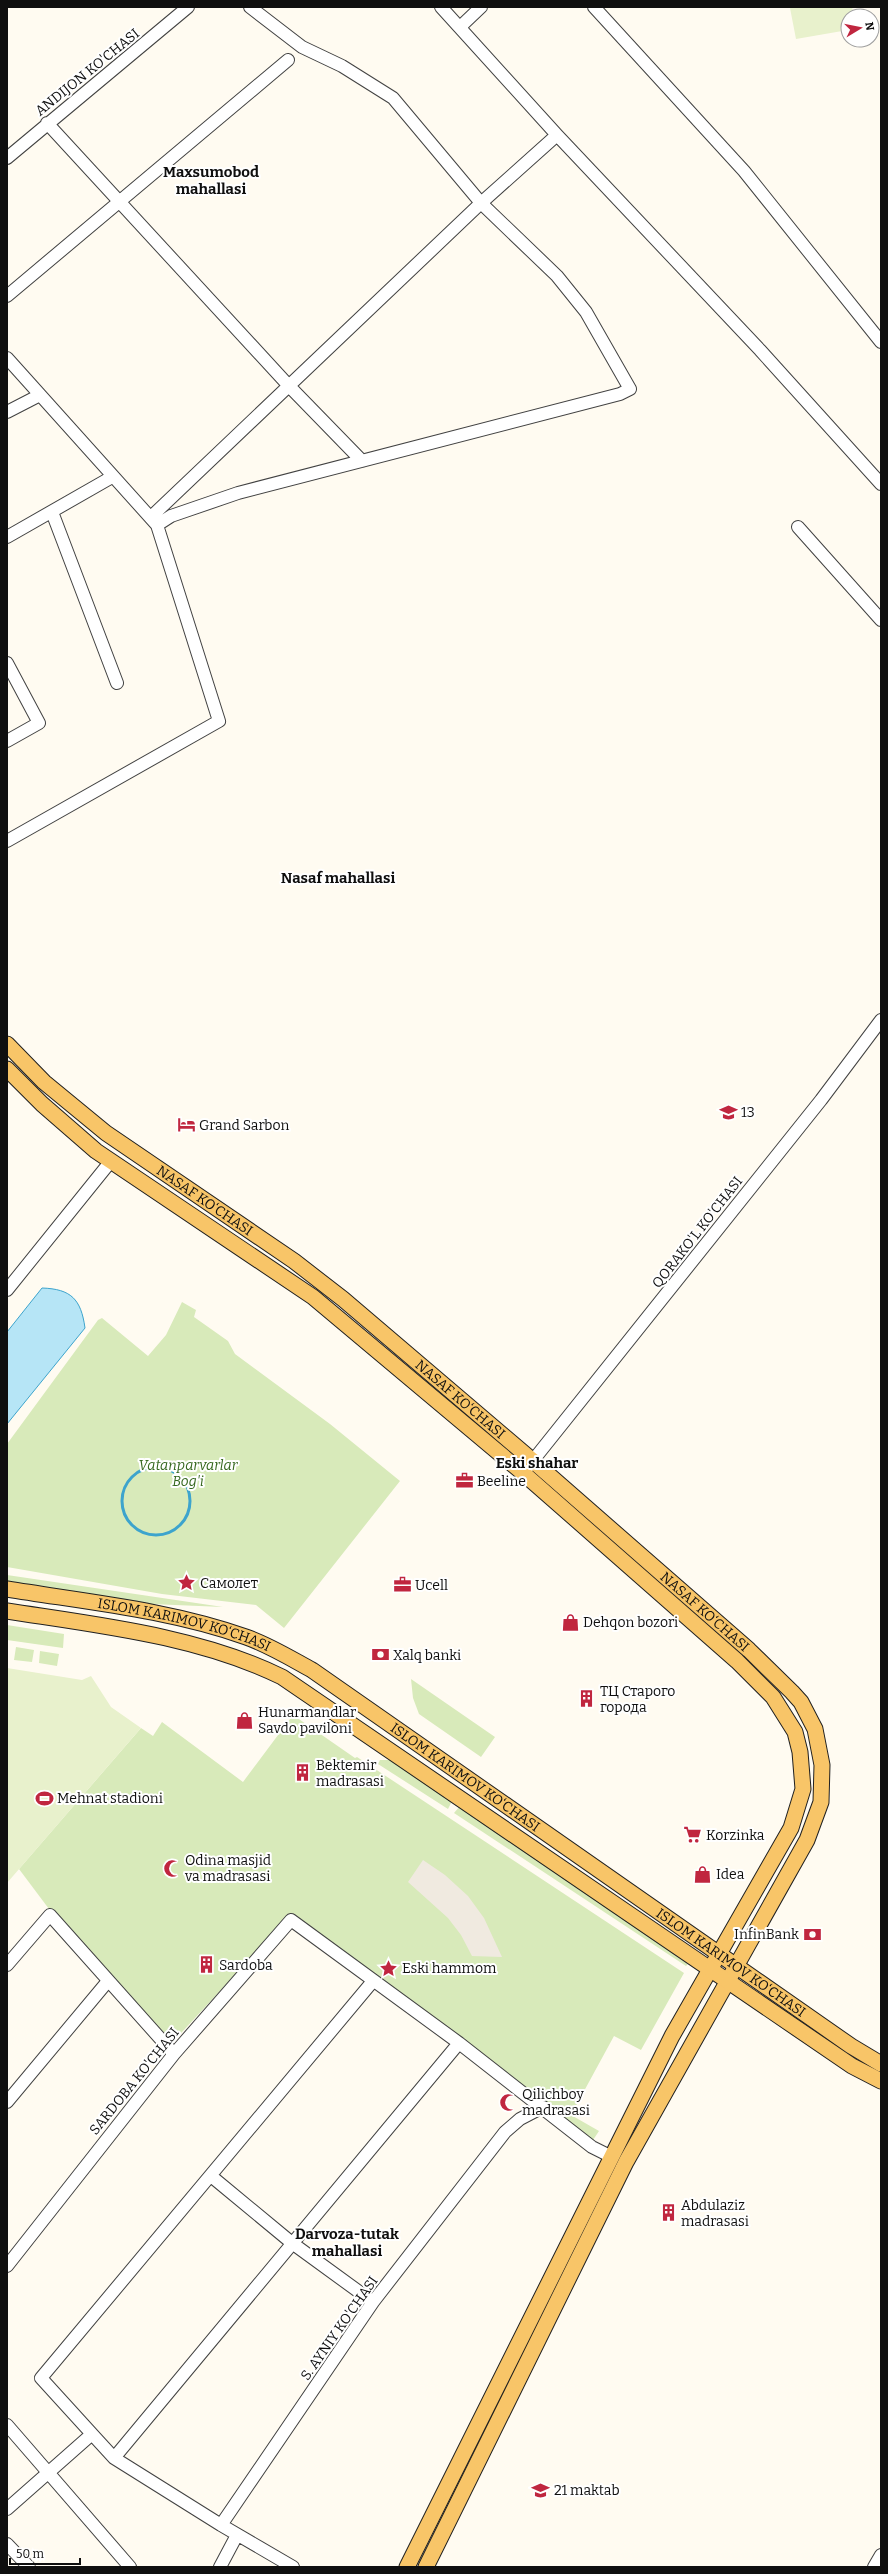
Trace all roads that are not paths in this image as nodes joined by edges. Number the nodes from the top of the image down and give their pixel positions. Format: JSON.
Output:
{"nodes":[{"id":1,"x":250,"y":7,"type":"edge"},
{"id":2,"x":440,"y":7,"type":"edge"},
{"id":3,"x":481,"y":7,"type":"edge"},
{"id":4,"x":594,"y":7,"type":"edge"},
{"id":5,"x":187,"y":9,"type":"edge"},
{"id":6,"x":460,"y":27,"type":"junction"},
{"id":7,"x":288,"y":60,"type":"dead end"},
{"id":8,"x":47,"y":124,"type":"junction"},
{"id":9,"x":557,"y":135,"type":"junction"},
{"id":10,"x":7,"y":157,"type":"edge"},
{"id":11,"x":119,"y":202,"type":"junction"},
{"id":12,"x":481,"y":203,"type":"junction"},
{"id":13,"x":7,"y":296,"type":"edge"},
{"id":14,"x":881,"y":342,"type":"edge"},
{"id":15,"x":7,"y":358,"type":"edge"},
{"id":16,"x":289,"y":386,"type":"junction"},
{"id":17,"x":40,"y":395,"type":"junction"},
{"id":18,"x":7,"y":412,"type":"edge"},
{"id":19,"x":362,"y":461,"type":"junction"},
{"id":20,"x":112,"y":477,"type":"junction"},
{"id":21,"x":881,"y":484,"type":"edge"},
{"id":22,"x":52,"y":512,"type":"junction"},
{"id":23,"x":154,"y":521,"type":"junction"},
{"id":24,"x":798,"y":527,"type":"dead end"},
{"id":25,"x":7,"y":537,"type":"edge"},
{"id":26,"x":881,"y":620,"type":"edge"},
{"id":27,"x":7,"y":663,"type":"edge"},
{"id":28,"x":117,"y":683,"type":"dead end"},
{"id":29,"x":7,"y":741,"type":"edge"},
{"id":30,"x":7,"y":841,"type":"edge"},
{"id":31,"x":881,"y":1020,"type":"edge"},
{"id":32,"x":7,"y":1044,"type":"edge"},
{"id":33,"x":7,"y":1069,"type":"edge"},
{"id":34,"x":111,"y":1161,"type":"junction"},
{"id":35,"x":7,"y":1290,"type":"edge"},
{"id":36,"x":533,"y":1461,"type":"junction"},
{"id":37,"x":523,"y":1473,"type":"junction"},
{"id":38,"x":7,"y":1589,"type":"edge"},
{"id":39,"x":60,"y":1598,"type":"junction"},
{"id":40,"x":696,"y":1603,"type":"junction"},
{"id":41,"x":7,"y":1611,"type":"edge"},
{"id":42,"x":686,"y":1616,"type":"junction"},
{"id":43,"x":56,"y":1618,"type":"junction"},
{"id":44,"x":719,"y":1954,"type":"junction"},
{"id":45,"x":7,"y":1965,"type":"edge"},
{"id":46,"x":736,"y":1965,"type":"junction"},
{"id":47,"x":711,"y":1971,"type":"junction"},
{"id":48,"x":108,"y":1981,"type":"junction"},
{"id":49,"x":373,"y":1981,"type":"junction"},
{"id":50,"x":727,"y":1981,"type":"junction"},
{"id":51,"x":460,"y":2043,"type":"junction"},
{"id":52,"x":174,"y":2054,"type":"junction"},
{"id":53,"x":881,"y":2064,"type":"edge"},
{"id":54,"x":881,"y":2081,"type":"edge"},
{"id":55,"x":7,"y":2102,"type":"edge"},
{"id":56,"x":543,"y":2108,"type":"junction"},
{"id":57,"x":612,"y":2157,"type":"junction"},
{"id":58,"x":211,"y":2176,"type":"junction"},
{"id":59,"x":292,"y":2243,"type":"junction"},
{"id":60,"x":7,"y":2266,"type":"edge"},
{"id":61,"x":547,"y":2287,"type":"junction"},
{"id":62,"x":560,"y":2294,"type":"junction"},
{"id":63,"x":374,"y":2302,"type":"junction"},
{"id":64,"x":7,"y":2425,"type":"edge"},
{"id":65,"x":92,"y":2434,"type":"junction"},
{"id":66,"x":114,"y":2458,"type":"junction"},
{"id":67,"x":49,"y":2473,"type":"junction"},
{"id":68,"x":7,"y":2509,"type":"edge"},
{"id":69,"x":221,"y":2525,"type":"junction"},
{"id":70,"x":237,"y":2535,"type":"junction"},
{"id":71,"x":7,"y":2544,"type":"edge"},
{"id":72,"x":881,"y":2555,"type":"edge"},
{"id":73,"x":29,"y":2567,"type":"edge"},
{"id":74,"x":130,"y":2567,"type":"edge"},
{"id":75,"x":220,"y":2567,"type":"edge"},
{"id":76,"x":293,"y":2567,"type":"edge"},
{"id":77,"x":407,"y":2567,"type":"edge"},
{"id":78,"x":426,"y":2567,"type":"edge"},
{"id":79,"x":874,"y":2567,"type":"edge"}],
"edges":[{"from":1,"to":12,"type":"street"},
{"from":2,"to":6,"type":"street"},
{"from":3,"to":6,"type":"street"},
{"from":4,"to":14,"type":"street"},
{"from":5,"to":8,"type":"street","name":"ANDIJON KO'CHASI"},
{"from":6,"to":9,"type":"street"},
{"from":7,"to":11,"type":"street"},
{"from":8,"to":10,"type":"street","name":"ANDIJON KO'CHASI"},
{"from":8,"to":11,"type":"street"},
{"from":9,"to":12,"type":"street"},
{"from":9,"to":21,"type":"street"},
{"from":11,"to":13,"type":"street"},
{"from":11,"to":16,"type":"street"},
{"from":12,"to":16,"type":"street"},
{"from":12,"to":19,"type":"street"},
{"from":15,"to":17,"type":"street"},
{"from":16,"to":19,"type":"street"},
{"from":16,"to":23,"type":"street"},
{"from":17,"to":18,"type":"street"},
{"from":17,"to":20,"type":"street"},
{"from":19,"to":23,"type":"street"},
{"from":20,"to":22,"type":"street"},
{"from":20,"to":23,"type":"street"},
{"from":22,"to":25,"type":"street"},
{"from":22,"to":28,"type":"street"},
{"from":23,"to":30,"type":"street"},
{"from":24,"to":26,"type":"street"},
{"from":27,"to":29,"type":"street"},
{"from":31,"to":36,"type":"street","name":"QORAKO'L KO'CHASI"},
{"from":32,"to":36,"type":"main road","name":"NASAF KO‘CHASI"},
{"from":33,"to":34,"type":"main road","name":"NASAF KO‘CHASI"},
{"from":34,"to":35,"type":"street"},
{"from":34,"to":37,"type":"main road","name":"NASAF KO‘CHASI"},
{"from":36,"to":37,"type":"street","name":"QORAKO'L KO'CHASI"},
{"from":36,"to":40,"type":"main road","name":"NASAF KO‘CHASI"},
{"from":37,"to":42,"type":"main road","name":"NASAF KO‘CHASI"},
{"from":38,"to":39,"type":"main road","name":"ISLOM KARIMOV KO‘CHASI"},
{"from":39,"to":43,"type":"main road"},
{"from":39,"to":44,"type":"main road","name":"ISLOM KARIMOV KO‘CHASI"},
{"from":40,"to":42,"type":"main road"},
{"from":40,"to":46,"type":"main road","name":"NASAF KO‘CHASI"},
{"from":41,"to":43,"type":"main road","name":"ISLOM KARIMOV KO‘CHASI"},
{"from":42,"to":44,"type":"main road","name":"NASAF KO‘CHASI"},
{"from":43,"to":47,"type":"main road","name":"ISLOM KARIMOV KO‘CHASI"},
{"from":44,"to":46,"type":"main road","name":"ISLOM KARIMOV KO‘CHASI"},
{"from":44,"to":47,"type":"main road","name":"NASAF KO‘CHASI"},
{"from":45,"to":48,"type":"street"},
{"from":46,"to":50,"type":"main road","name":"NASAF KO‘CHASI"},
{"from":46,"to":53,"type":"main road","name":"ISLOM KARIMOV KO‘CHASI"},
{"from":47,"to":50,"type":"main road","name":"ISLOM KARIMOV KO‘CHASI"},
{"from":47,"to":57,"type":"main road","name":"NASAF KO‘CHASI"},
{"from":48,"to":52,"type":"street"},
{"from":48,"to":55,"type":"street"},
{"from":49,"to":51,"type":"street"},
{"from":49,"to":52,"type":"street","name":"SARDOBA KO'CHASI"},
{"from":49,"to":58,"type":"street"},
{"from":50,"to":54,"type":"main road","name":"ISLOM KARIMOV KO‘CHASI"},
{"from":50,"to":62,"type":"main road","name":"NASAF KO‘CHASI"},
{"from":51,"to":56,"type":"street"},
{"from":51,"to":59,"type":"street"},
{"from":52,"to":60,"type":"street","name":"SARDOBA KO'CHASI"},
{"from":56,"to":57,"type":"street"},
{"from":56,"to":63,"type":"street","name":"S. AYNIY KO'CHASI"},
{"from":57,"to":61,"type":"main road","name":"NASAF KO‘CHASI"},
{"from":58,"to":59,"type":"street"},
{"from":58,"to":65,"type":"street"},
{"from":59,"to":63,"type":"street"},
{"from":59,"to":66,"type":"street"},
{"from":61,"to":62,"type":"main road"},
{"from":61,"to":77,"type":"main road","name":"NASAF KO‘CHASI"},
{"from":62,"to":78,"type":"main road","name":"NASAF KO‘CHASI"},
{"from":63,"to":69,"type":"street","name":"S. AYNIY KO'CHASI"},
{"from":64,"to":67,"type":"street"},
{"from":65,"to":66,"type":"street"},
{"from":65,"to":67,"type":"street"},
{"from":66,"to":69,"type":"street"},
{"from":67,"to":68,"type":"street"},
{"from":67,"to":74,"type":"street"},
{"from":69,"to":70,"type":"street"},
{"from":70,"to":75,"type":"street"},
{"from":70,"to":76,"type":"street"},
{"from":71,"to":73,"type":"street"},
{"from":72,"to":79,"type":"street"}]}
